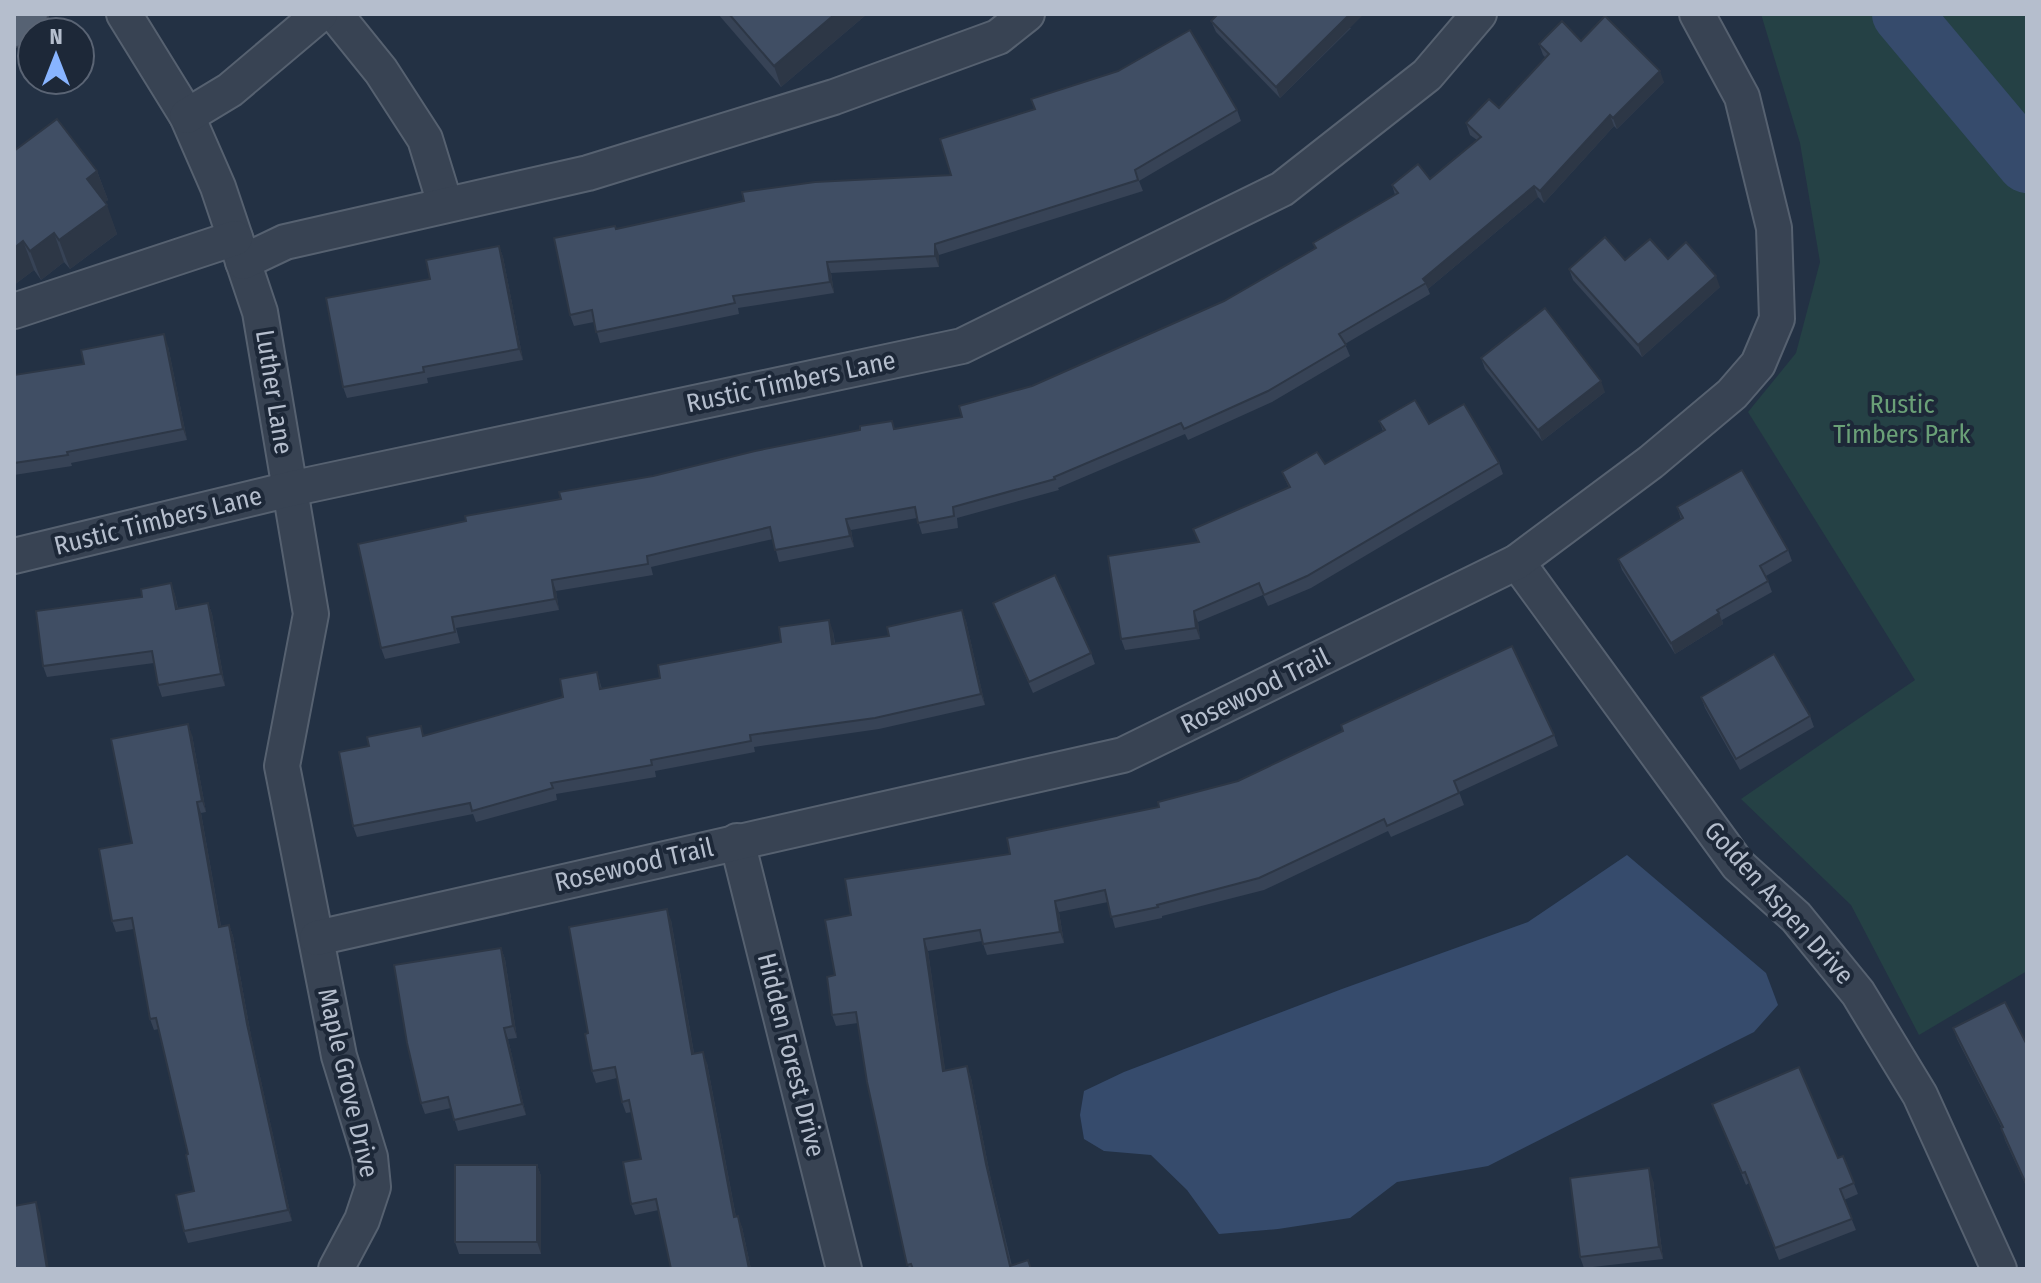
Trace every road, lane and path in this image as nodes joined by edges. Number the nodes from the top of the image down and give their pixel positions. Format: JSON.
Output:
{"nodes":[{"id":1,"x":25,"y":14,"type":"edge"},
{"id":2,"x":124,"y":14,"type":"edge"},
{"id":3,"x":320,"y":14,"type":"edge"},
{"id":4,"x":335,"y":14,"type":"edge"},
{"id":5,"x":1027,"y":14,"type":"edge"},
{"id":6,"x":1479,"y":14,"type":"edge"},
{"id":7,"x":1697,"y":14,"type":"edge"},
{"id":8,"x":14,"y":24,"type":"edge"},
{"id":9,"x":187,"y":116,"type":"junction"},
{"id":10,"x":445,"y":204,"type":"junction"},
{"id":11,"x":239,"y":250,"type":"junction"},
{"id":12,"x":14,"y":311,"type":"edge"},
{"id":13,"x":290,"y":489,"type":"junction"},
{"id":14,"x":14,"y":556,"type":"edge"},
{"id":15,"x":1517,"y":562,"type":"junction"},
{"id":16,"x":737,"y":841,"type":"junction"},
{"id":17,"x":317,"y":938,"type":"junction"},
{"id":18,"x":336,"y":1269,"type":"edge"},
{"id":19,"x":844,"y":1269,"type":"edge"},
{"id":20,"x":1999,"y":1269,"type":"edge"}],
"edges":[{"from":1,"to":8,"type":"main road"},
{"from":2,"to":9,"type":"street","name":"Luther Lane"},
{"from":3,"to":9,"type":"street"},
{"from":4,"to":10,"type":"street"},
{"from":5,"to":10,"type":"street"},
{"from":6,"to":13,"type":"street","name":"Rustic Timbers Lane"},
{"from":7,"to":15,"type":"street","name":"Rosewood Trail"},
{"from":9,"to":11,"type":"street","name":"Luther Lane"},
{"from":10,"to":11,"type":"street"},
{"from":11,"to":12,"type":"street"},
{"from":11,"to":13,"type":"street","name":"Luther Lane"},
{"from":13,"to":14,"type":"street","name":"Rustic Timbers Lane"},
{"from":13,"to":17,"type":"street","name":"Luther Lane"},
{"from":15,"to":16,"type":"street","name":"Rosewood Trail"},
{"from":15,"to":20,"type":"street","name":"Golden Aspen Drive"},
{"from":16,"to":17,"type":"street","name":"Rosewood Trail"},
{"from":16,"to":19,"type":"street","name":"Hidden Forest Drive"},
{"from":17,"to":18,"type":"street","name":"Maple Grove Drive"}]}
